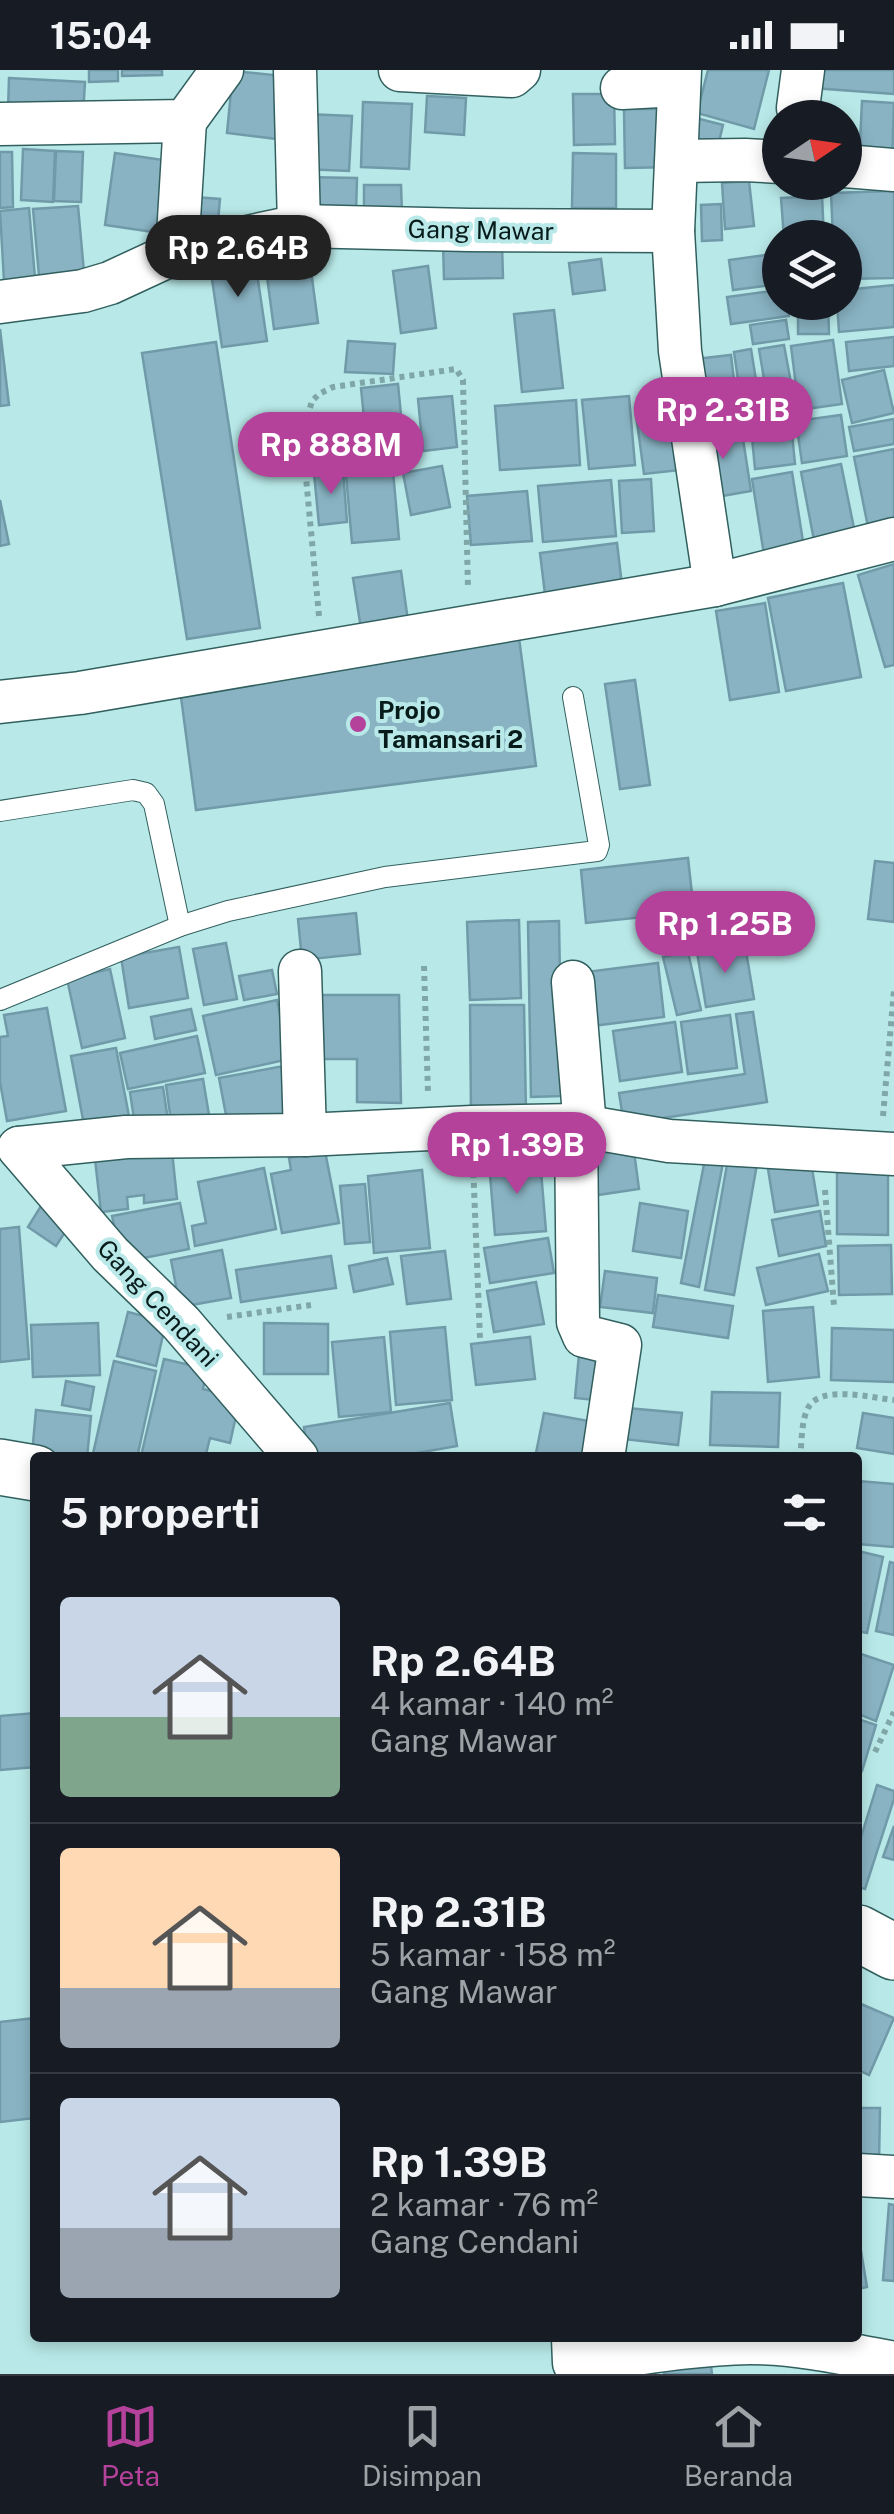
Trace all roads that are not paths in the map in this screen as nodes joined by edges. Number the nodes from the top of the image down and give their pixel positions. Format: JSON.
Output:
{"nodes":[{"id":1,"x":222,"y":70,"type":"edge"},
{"id":2,"x":295,"y":70,"type":"edge"},
{"id":3,"x":400,"y":70,"type":"edge"},
{"id":4,"x":519,"y":70,"type":"edge"},
{"id":5,"x":679,"y":78,"type":"edge"},
{"id":6,"x":622,"y":88,"type":"dead end"},
{"id":7,"x":185,"y":121,"type":"junction"},
{"id":8,"x":0,"y":124,"type":"edge"},
{"id":9,"x":678,"y":161,"type":"junction"},
{"id":10,"x":762,"y":161,"type":"edge"},
{"id":11,"x":862,"y":167,"type":"edge"},
{"id":12,"x":894,"y":170,"type":"edge"},
{"id":13,"x":300,"y":226,"type":"junction"},
{"id":14,"x":673,"y":231,"type":"junction"},
{"id":15,"x":178,"y":252,"type":"junction"},
{"id":16,"x":0,"y":302,"type":"edge"},
{"id":17,"x":894,"y":540,"type":"edge"},
{"id":18,"x":715,"y":585,"type":"junction"},
{"id":19,"x":573,"y":698,"type":"dead end"},
{"id":20,"x":0,"y":702,"type":"edge"},
{"id":21,"x":0,"y":811,"type":"edge"},
{"id":22,"x":180,"y":926,"type":"junction"},
{"id":23,"x":300,"y":971,"type":"dead end"},
{"id":24,"x":573,"y":982,"type":"dead end"},
{"id":25,"x":0,"y":1000,"type":"edge"},
{"id":26,"x":581,"y":1126,"type":"junction"},
{"id":27,"x":305,"y":1135,"type":"junction"},
{"id":28,"x":10,"y":1147,"type":"edge"},
{"id":29,"x":887,"y":1153,"type":"edge"},
{"id":30,"x":292,"y":1452,"type":"edge"},
{"id":31,"x":604,"y":1452,"type":"edge"},
{"id":32,"x":0,"y":1466,"type":"edge"},
{"id":33,"x":30,"y":1472,"type":"edge"},
{"id":34,"x":862,"y":1935,"type":"edge"},
{"id":35,"x":894,"y":1952,"type":"edge"},
{"id":36,"x":862,"y":2175,"type":"edge"},
{"id":37,"x":894,"y":2176,"type":"edge"},
{"id":38,"x":573,"y":2342,"type":"edge"},
{"id":39,"x":894,"y":2364,"type":"edge"}],
"edges":[{"from":1,"to":7,"type":"street"},
{"from":2,"to":13,"type":"street"},
{"from":3,"to":4,"type":"street"},
{"from":5,"to":6,"type":"street"},
{"from":5,"to":9,"type":"street"},
{"from":7,"to":8,"type":"street"},
{"from":7,"to":15,"type":"street"},
{"from":9,"to":10,"type":"street"},
{"from":9,"to":14,"type":"street"},
{"from":11,"to":12,"type":"street"},
{"from":13,"to":14,"type":"street","name":"Gang Mawar"},
{"from":13,"to":15,"type":"street","name":"Gang Mawar"},
{"from":14,"to":18,"type":"street"},
{"from":15,"to":16,"type":"street","name":"Gang Mawar"},
{"from":17,"to":18,"type":"street"},
{"from":18,"to":20,"type":"street"},
{"from":19,"to":22,"type":"lane"},
{"from":21,"to":22,"type":"lane"},
{"from":22,"to":25,"type":"lane"},
{"from":23,"to":27,"type":"street"},
{"from":24,"to":26,"type":"street"},
{"from":26,"to":27,"type":"street"},
{"from":26,"to":29,"type":"street"},
{"from":26,"to":31,"type":"street"},
{"from":27,"to":28,"type":"street"},
{"from":28,"to":30,"type":"street","name":"Gang Cendani"},
{"from":32,"to":33,"type":"street"},
{"from":34,"to":35,"type":"street"},
{"from":36,"to":37,"type":"street"},
{"from":38,"to":39,"type":"street"}]}
